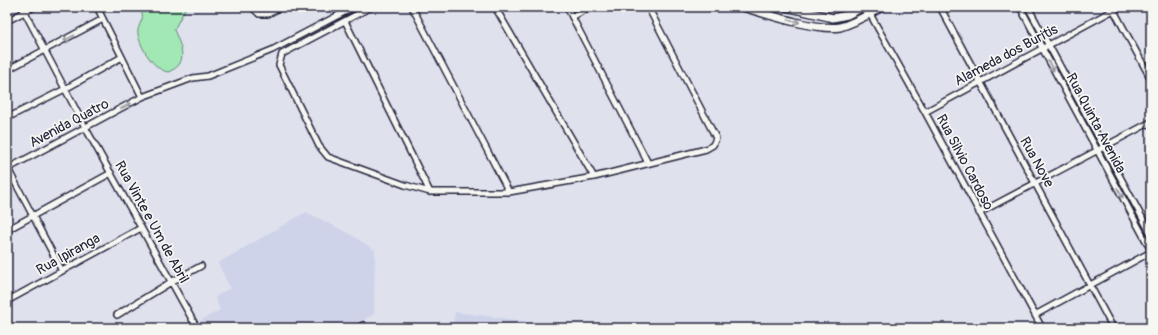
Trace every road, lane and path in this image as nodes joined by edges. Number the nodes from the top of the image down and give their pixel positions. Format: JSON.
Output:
{"nodes":[{"id":1,"x":34,"y":7,"type":"edge"},
{"id":2,"x":97,"y":7,"type":"edge"},
{"id":3,"x":252,"y":7,"type":"edge"},
{"id":4,"x":281,"y":7,"type":"edge"},
{"id":5,"x":354,"y":7,"type":"edge"},
{"id":6,"x":371,"y":7,"type":"edge"},
{"id":7,"x":412,"y":7,"type":"edge"},
{"id":8,"x":495,"y":7,"type":"edge"},
{"id":9,"x":567,"y":7,"type":"edge"},
{"id":10,"x":590,"y":7,"type":"edge"},
{"id":11,"x":648,"y":7,"type":"edge"},
{"id":12,"x":743,"y":7,"type":"edge"},
{"id":13,"x":786,"y":7,"type":"edge"},
{"id":14,"x":863,"y":7,"type":"edge"},
{"id":15,"x":882,"y":7,"type":"edge"},
{"id":16,"x":940,"y":7,"type":"edge"},
{"id":17,"x":1020,"y":7,"type":"edge"},
{"id":18,"x":1028,"y":7,"type":"edge"},
{"id":19,"x":1119,"y":7,"type":"edge"},
{"id":20,"x":799,"y":9,"type":"edge"},
{"id":21,"x":1113,"y":9,"type":"edge"},
{"id":22,"x":23,"y":10,"type":"edge"},
{"id":23,"x":868,"y":10,"type":"edge"},
{"id":24,"x":572,"y":17,"type":"junction"},
{"id":25,"x":103,"y":19,"type":"junction"},
{"id":26,"x":7,"y":21,"type":"edge"},
{"id":27,"x":345,"y":21,"type":"junction"},
{"id":28,"x":1048,"y":46,"type":"junction"},
{"id":29,"x":1042,"y":49,"type":"junction"},
{"id":30,"x":45,"y":50,"type":"junction"},
{"id":31,"x":122,"y":57,"type":"junction"},
{"id":32,"x":7,"y":70,"type":"edge"},
{"id":33,"x":1151,"y":79,"type":"edge"},
{"id":34,"x":980,"y":83,"type":"junction"},
{"id":35,"x":65,"y":89,"type":"junction"},
{"id":36,"x":142,"y":97,"type":"junction"},
{"id":37,"x":925,"y":112,"type":"junction"},
{"id":38,"x":7,"y":118,"type":"edge"},
{"id":39,"x":1151,"y":122,"type":"edge"},
{"id":40,"x":85,"y":127,"type":"junction"},
{"id":41,"x":1105,"y":147,"type":"junction"},
{"id":42,"x":1097,"y":151,"type":"junction"},
{"id":43,"x":648,"y":163,"type":"junction"},
{"id":44,"x":7,"y":168,"type":"edge"},
{"id":45,"x":111,"y":173,"type":"junction"},
{"id":46,"x":594,"y":177,"type":"junction"},
{"id":47,"x":1035,"y":183,"type":"junction"},
{"id":48,"x":430,"y":192,"type":"junction"},
{"id":49,"x":509,"y":192,"type":"junction"},
{"id":50,"x":979,"y":214,"type":"junction"},
{"id":51,"x":34,"y":216,"type":"junction"},
{"id":52,"x":141,"y":228,"type":"junction"},
{"id":53,"x":7,"y":230,"type":"edge"},
{"id":54,"x":1151,"y":234,"type":"edge"},
{"id":55,"x":1151,"y":251,"type":"edge"},
{"id":56,"x":201,"y":266,"type":"dead end"},
{"id":57,"x":62,"y":271,"type":"junction"},
{"id":58,"x":171,"y":282,"type":"junction"},
{"id":59,"x":1089,"y":284,"type":"junction"},
{"id":60,"x":7,"y":301,"type":"edge"},
{"id":61,"x":117,"y":315,"type":"dead end"},
{"id":62,"x":1035,"y":315,"type":"junction"},
{"id":63,"x":363,"y":325,"type":"dead end"},
{"id":64,"x":197,"y":328,"type":"edge"},
{"id":65,"x":358,"y":328,"type":"edge"},
{"id":66,"x":1042,"y":328,"type":"edge"},
{"id":67,"x":1113,"y":328,"type":"edge"}],
"edges":[{"from":1,"to":22,"type":"street"},
{"from":2,"to":25,"type":"street"},
{"from":3,"to":4,"type":"street"},
{"from":5,"to":36,"type":"street","name":"Avenida Quatro"},
{"from":6,"to":27,"type":"street"},
{"from":7,"to":49,"type":"street"},
{"from":8,"to":46,"type":"street"},
{"from":9,"to":24,"type":"street"},
{"from":10,"to":24,"type":"street"},
{"from":11,"to":43,"type":"street"},
{"from":12,"to":23,"type":"street","one_way":true},
{"from":13,"to":20,"type":"street"},
{"from":14,"to":20,"type":"street"},
{"from":15,"to":23,"type":"street"},
{"from":16,"to":34,"type":"street","name":"Rua Nove"},
{"from":17,"to":29,"type":"street","name":"Rua Quinta Avenida"},
{"from":18,"to":28,"type":"street","name":"Rua Quinta Avenida"},
{"from":19,"to":21,"type":"street","name":"Alameda dos Buritis"},
{"from":21,"to":28,"type":"street","name":"Alameda dos Buritis"},
{"from":21,"to":33,"type":"street"},
{"from":22,"to":26,"type":"street"},
{"from":22,"to":30,"type":"street","name":"Rua Vinte e Um de Abril"},
{"from":23,"to":37,"type":"street","name":"Rua Silvio Cardoso"},
{"from":24,"to":43,"type":"street"},
{"from":25,"to":30,"type":"street","one_way":true},
{"from":25,"to":31,"type":"street"},
{"from":27,"to":48,"type":"street"},
{"from":27,"to":48,"type":"street"},
{"from":28,"to":29,"type":"street","name":"Alameda dos Buritis"},
{"from":28,"to":41,"type":"street","name":"Rua Quinta Avenida"},
{"from":29,"to":34,"type":"street","name":"Alameda dos Buritis"},
{"from":29,"to":42,"type":"street","name":"Rua Quinta Avenida","one_way":true},
{"from":30,"to":32,"type":"street"},
{"from":30,"to":35,"type":"street","name":"Rua Vinte e Um de Abril"},
{"from":31,"to":35,"type":"street"},
{"from":31,"to":36,"type":"street"},
{"from":34,"to":37,"type":"street","name":"Alameda dos Buritis"},
{"from":34,"to":47,"type":"street","name":"Rua Nove"},
{"from":35,"to":38,"type":"street"},
{"from":35,"to":40,"type":"street","name":"Rua Vinte e Um de Abril"},
{"from":40,"to":36,"type":"street","name":"Avenida Quatro","one_way":true},
{"from":37,"to":50,"type":"street","name":"Rua Silvio Cardoso"},
{"from":39,"to":41,"type":"street"},
{"from":40,"to":44,"type":"street","name":"Avenida Quatro"},
{"from":40,"to":45,"type":"street","name":"Rua Vinte e Um de Abril"},
{"from":41,"to":42,"type":"street"},
{"from":41,"to":54,"type":"street","name":"Rua Quinta Avenida"},
{"from":42,"to":47,"type":"street"},
{"from":42,"to":55,"type":"street","name":"Rua Quinta Avenida","one_way":true},
{"from":43,"to":46,"type":"street"},
{"from":44,"to":51,"type":"street"},
{"from":45,"to":51,"type":"street"},
{"from":45,"to":52,"type":"street","name":"Rua Vinte e Um de Abril"},
{"from":46,"to":49,"type":"street"},
{"from":47,"to":50,"type":"street"},
{"from":47,"to":59,"type":"street","name":"Rua Nove"},
{"from":48,"to":49,"type":"street"},
{"from":50,"to":62,"type":"street","name":"Rua Silvio Cardoso"},
{"from":51,"to":53,"type":"street"},
{"from":51,"to":57,"type":"street"},
{"from":52,"to":57,"type":"street","name":"Rua Ipiranga"},
{"from":52,"to":58,"type":"street","name":"Rua Vinte e Um de Abril"},
{"from":55,"to":59,"type":"street"},
{"from":56,"to":58,"type":"street"},
{"from":57,"to":60,"type":"street","name":"Rua Ipiranga"},
{"from":58,"to":61,"type":"street"},
{"from":58,"to":64,"type":"street","name":"Rua Vinte e Um de Abril"},
{"from":59,"to":62,"type":"street"},
{"from":59,"to":67,"type":"street","name":"Rua Nove"},
{"from":62,"to":66,"type":"street","name":"Rua Silvio Cardoso"},
{"from":63,"to":65,"type":"street"}]}
